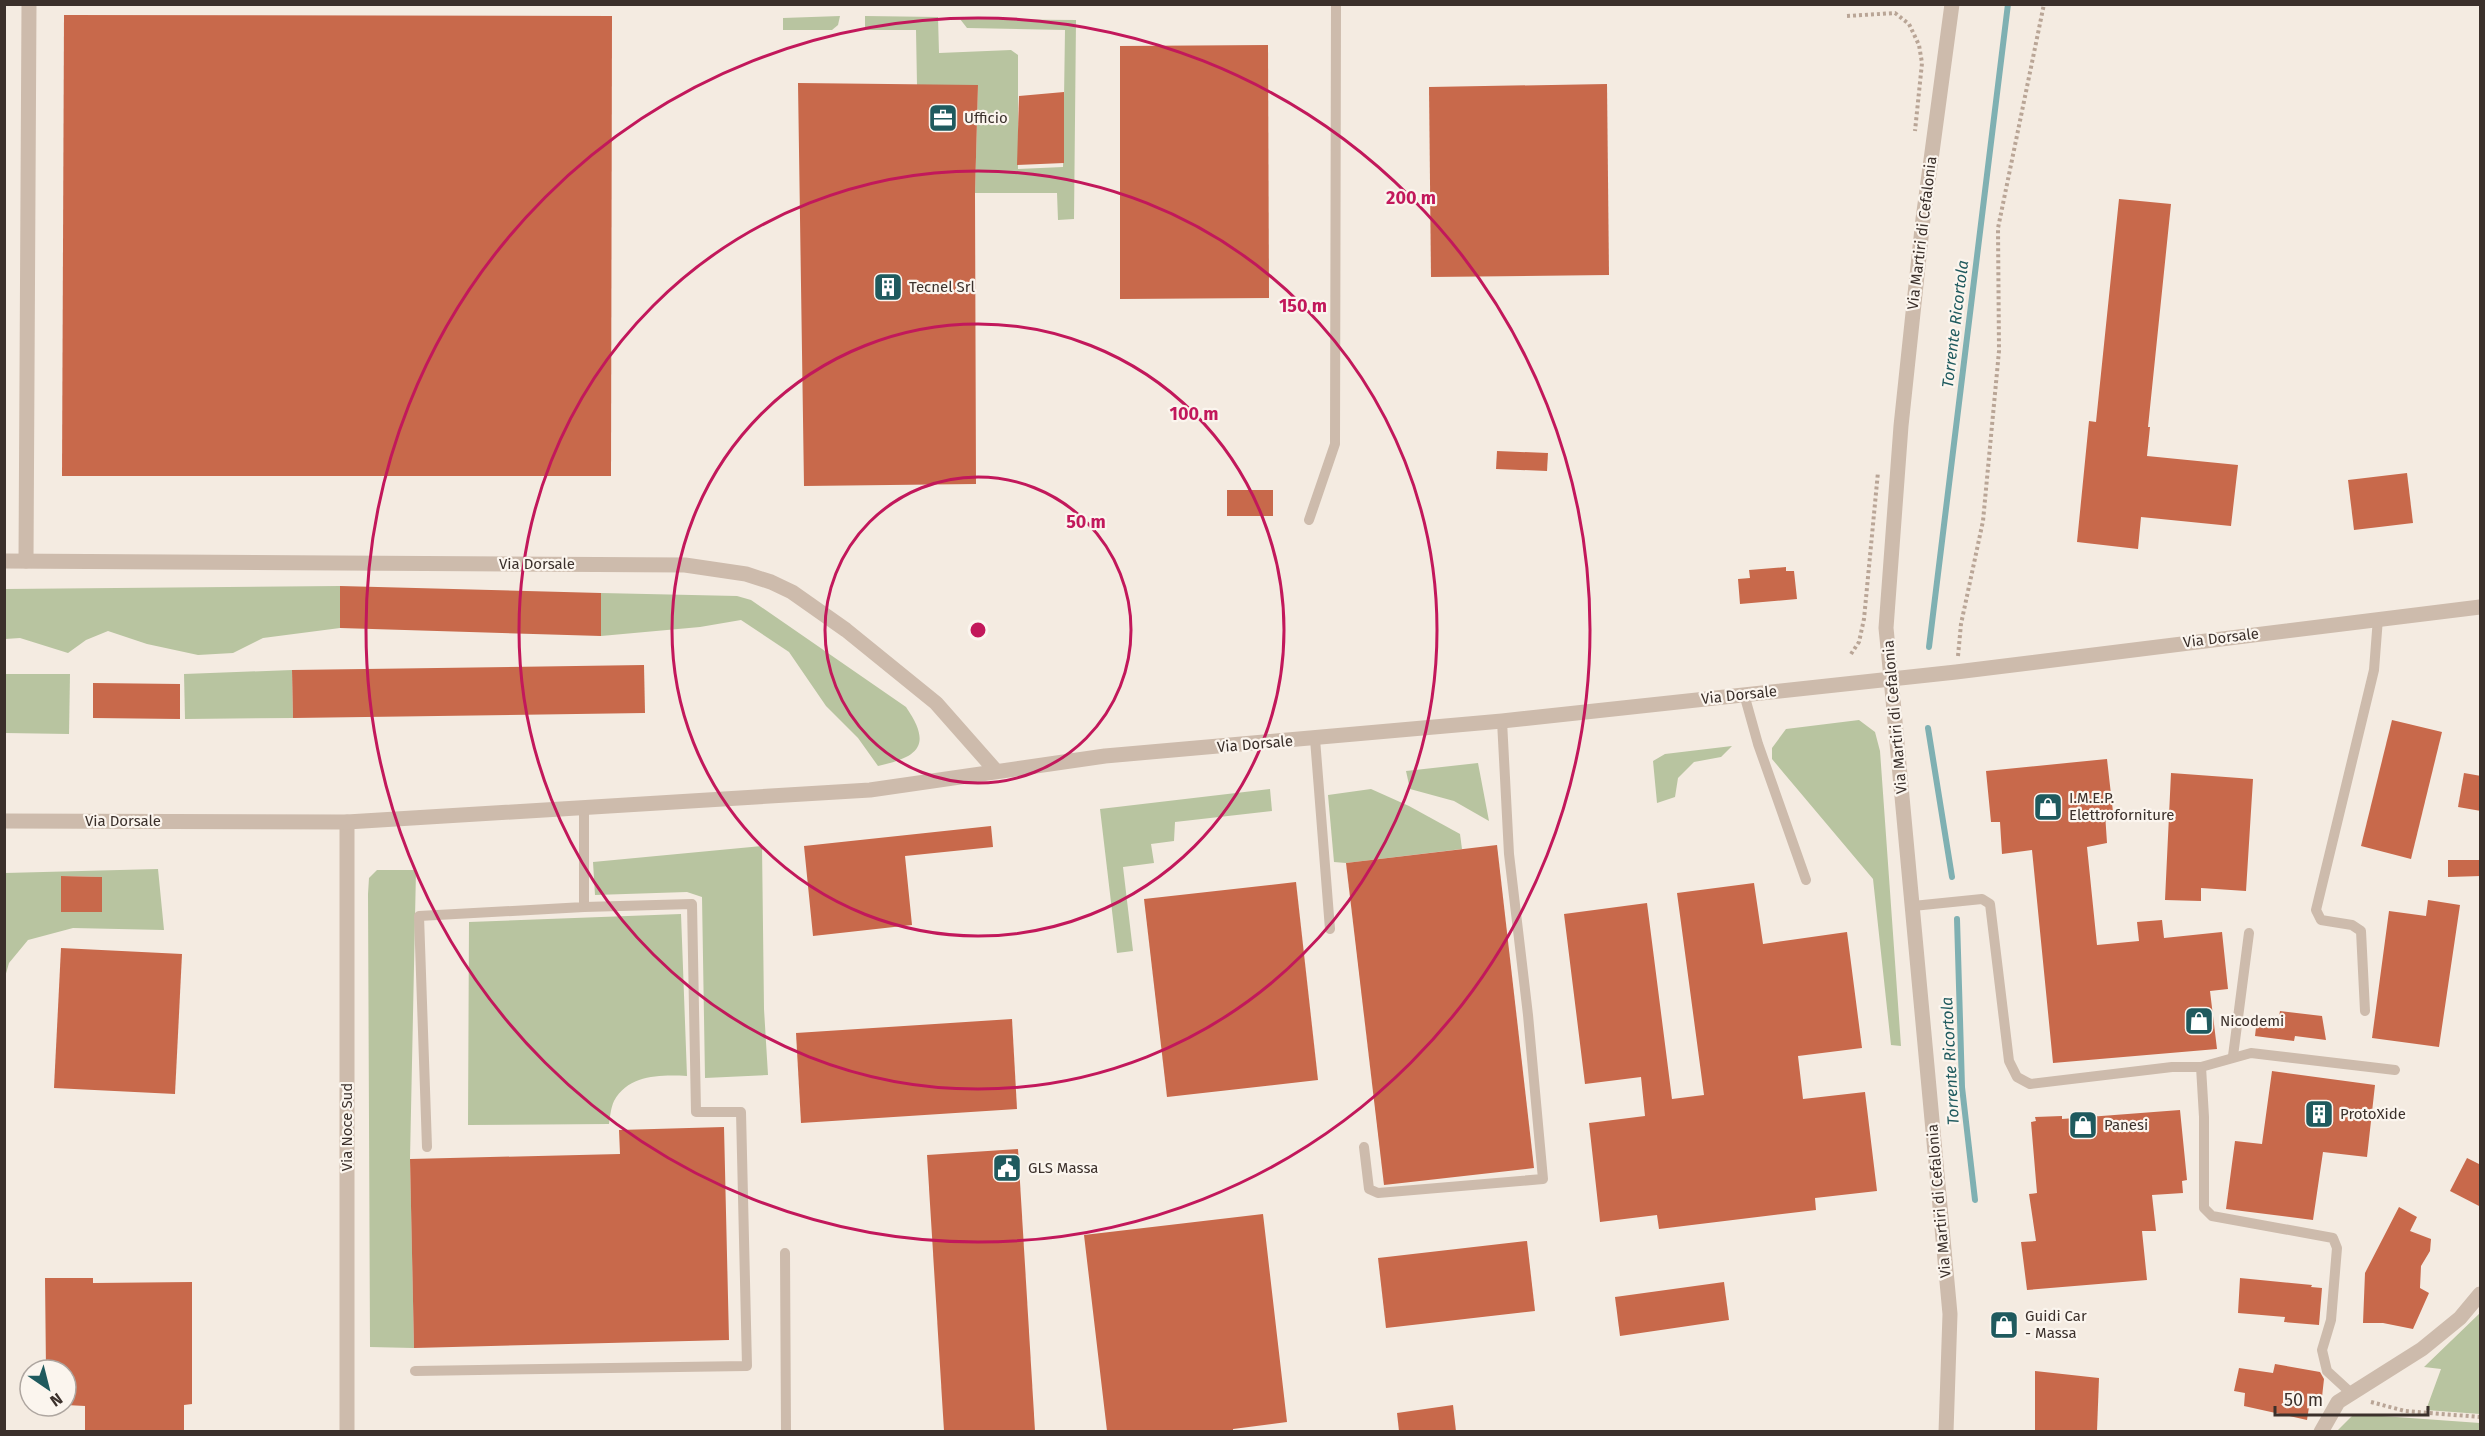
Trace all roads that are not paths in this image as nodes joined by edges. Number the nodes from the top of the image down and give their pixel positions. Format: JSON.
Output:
{"nodes":[{"id":1,"x":28,"y":4,"type":"edge"},
{"id":2,"x":1336,"y":4,"type":"edge"},
{"id":3,"x":1952,"y":4,"type":"edge"},
{"id":4,"x":1310,"y":520,"type":"dead end"},
{"id":5,"x":4,"y":561,"type":"edge"},
{"id":6,"x":26,"y":561,"type":"junction"},
{"id":7,"x":2481,"y":607,"type":"edge"},
{"id":8,"x":2378,"y":618,"type":"junction"},
{"id":9,"x":1891,"y":678,"type":"junction"},
{"id":10,"x":1744,"y":694,"type":"junction"},
{"id":11,"x":1502,"y":721,"type":"junction"},
{"id":12,"x":1315,"y":739,"type":"junction"},
{"id":13,"x":996,"y":771,"type":"junction"},
{"id":14,"x":584,"y":808,"type":"junction"},
{"id":15,"x":4,"y":821,"type":"edge"},
{"id":16,"x":347,"y":822,"type":"junction"},
{"id":17,"x":1806,"y":880,"type":"dead end"},
{"id":18,"x":1913,"y":906,"type":"junction"},
{"id":19,"x":584,"y":907,"type":"junction"},
{"id":20,"x":1330,"y":929,"type":"dead end"},
{"id":21,"x":2249,"y":933,"type":"dead end"},
{"id":22,"x":2365,"y":1011,"type":"dead end"},
{"id":23,"x":2233,"y":1056,"type":"junction"},
{"id":24,"x":2200,"y":1067,"type":"junction"},
{"id":25,"x":2395,"y":1070,"type":"dead end"},
{"id":26,"x":426,"y":1147,"type":"dead end"},
{"id":27,"x":1364,"y":1147,"type":"dead end"},
{"id":28,"x":785,"y":1253,"type":"dead end"},
{"id":29,"x":2481,"y":1294,"type":"edge"},
{"id":30,"x":415,"y":1371,"type":"dead end"},
{"id":31,"x":2351,"y":1393,"type":"junction"},
{"id":32,"x":347,"y":1431,"type":"edge"},
{"id":33,"x":786,"y":1431,"type":"edge"},
{"id":34,"x":1946,"y":1431,"type":"edge"},
{"id":35,"x":2321,"y":1431,"type":"edge"}],
"edges":[{"from":1,"to":6,"type":"street"},
{"from":2,"to":4,"type":"lane"},
{"from":3,"to":9,"type":"street","name":"Via Martiri di Cefalonia"},
{"from":5,"to":6,"type":"street","name":"Via Dorsale"},
{"from":6,"to":13,"type":"street","name":"Via Dorsale"},
{"from":7,"to":8,"type":"street","name":"Via Dorsale"},
{"from":8,"to":9,"type":"street","name":"Via Dorsale"},
{"from":8,"to":22,"type":"lane"},
{"from":9,"to":10,"type":"street","name":"Via Dorsale"},
{"from":9,"to":18,"type":"street","name":"Via Martiri di Cefalonia"},
{"from":10,"to":11,"type":"street","name":"Via Dorsale"},
{"from":10,"to":17,"type":"lane"},
{"from":11,"to":12,"type":"street","name":"Via Dorsale"},
{"from":11,"to":27,"type":"lane"},
{"from":12,"to":13,"type":"street","name":"Via Dorsale"},
{"from":12,"to":20,"type":"lane"},
{"from":13,"to":14,"type":"street","name":"Via Dorsale"},
{"from":14,"to":16,"type":"street","name":"Via Dorsale"},
{"from":14,"to":19,"type":"lane"},
{"from":15,"to":16,"type":"street","name":"Via Dorsale"},
{"from":16,"to":32,"type":"street","name":"Via Noce Sud"},
{"from":18,"to":24,"type":"lane"},
{"from":18,"to":34,"type":"street","name":"Via Martiri di Cefalonia"},
{"from":19,"to":26,"type":"lane"},
{"from":19,"to":30,"type":"lane"},
{"from":21,"to":23,"type":"lane"},
{"from":23,"to":24,"type":"lane"},
{"from":23,"to":25,"type":"lane"},
{"from":24,"to":31,"type":"lane"},
{"from":28,"to":33,"type":"lane"},
{"from":29,"to":31,"type":"street"},
{"from":31,"to":35,"type":"street"}]}
